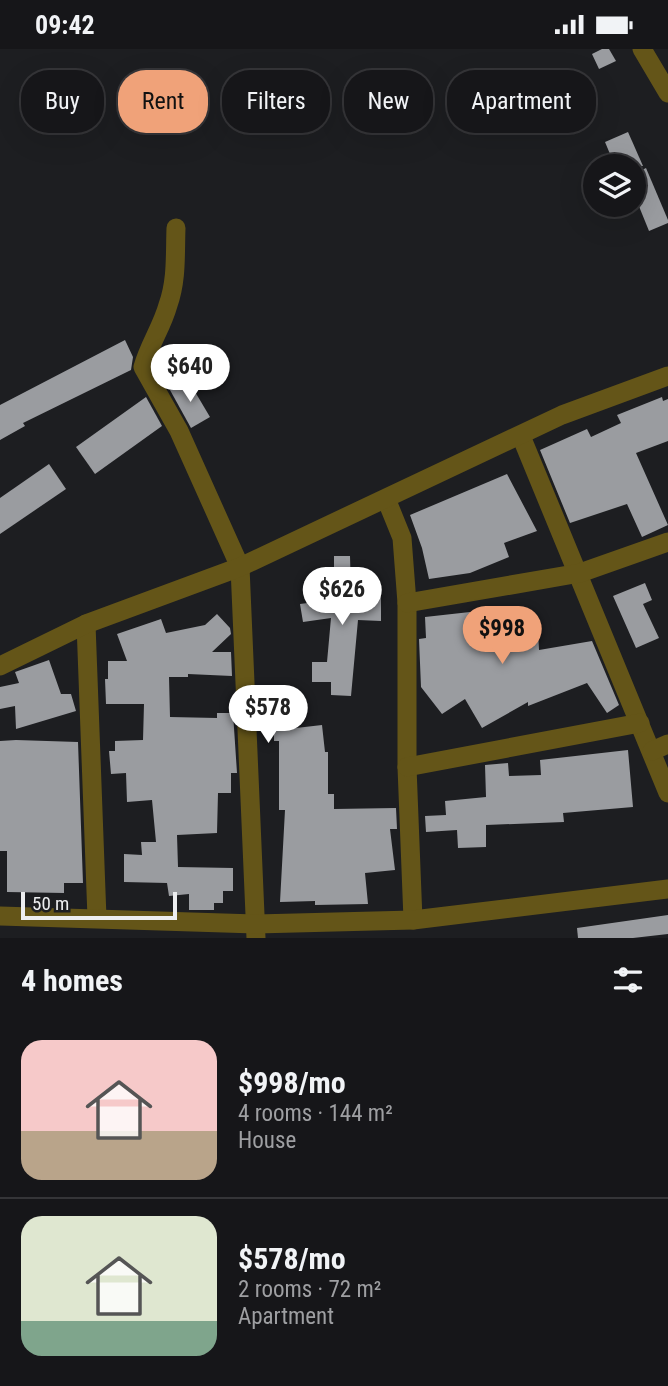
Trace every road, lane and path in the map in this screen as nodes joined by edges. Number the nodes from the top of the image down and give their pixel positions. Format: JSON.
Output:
{"nodes":[{"id":1,"x":642,"y":49,"type":"edge"},
{"id":2,"x":668,"y":93,"type":"edge"},
{"id":3,"x":176,"y":228,"type":"dead end"},
{"id":4,"x":668,"y":376,"type":"edge"},
{"id":5,"x":521,"y":436,"type":"junction"},
{"id":6,"x":387,"y":501,"type":"junction"},
{"id":7,"x":668,"y":542,"type":"edge"},
{"id":8,"x":240,"y":567,"type":"junction"},
{"id":9,"x":580,"y":573,"type":"junction"},
{"id":10,"x":407,"y":603,"type":"junction"},
{"id":11,"x":86,"y":624,"type":"junction"},
{"id":12,"x":0,"y":666,"type":"edge"},
{"id":13,"x":640,"y":723,"type":"junction"},
{"id":14,"x":660,"y":747,"type":"edge"},
{"id":15,"x":407,"y":767,"type":"junction"},
{"id":16,"x":668,"y":793,"type":"edge"},
{"id":17,"x":668,"y":889,"type":"edge"},
{"id":18,"x":0,"y":916,"type":"edge"},
{"id":19,"x":97,"y":918,"type":"junction"},
{"id":20,"x":413,"y":920,"type":"junction"},
{"id":21,"x":256,"y":931,"type":"edge"}],
"edges":[{"from":1,"to":2,"type":"street"},
{"from":3,"to":8,"type":"street"},
{"from":4,"to":5,"type":"street"},
{"from":5,"to":6,"type":"street"},
{"from":5,"to":9,"type":"street"},
{"from":6,"to":8,"type":"street"},
{"from":6,"to":10,"type":"street"},
{"from":7,"to":9,"type":"street"},
{"from":8,"to":11,"type":"street"},
{"from":8,"to":21,"type":"street"},
{"from":9,"to":10,"type":"street"},
{"from":9,"to":13,"type":"street"},
{"from":10,"to":15,"type":"street"},
{"from":11,"to":12,"type":"street"},
{"from":11,"to":19,"type":"street"},
{"from":13,"to":14,"type":"street"},
{"from":13,"to":15,"type":"street"},
{"from":14,"to":16,"type":"street"},
{"from":15,"to":20,"type":"street"},
{"from":17,"to":20,"type":"street"},
{"from":18,"to":19,"type":"street"},
{"from":19,"to":21,"type":"street"},
{"from":20,"to":21,"type":"street"}]}
